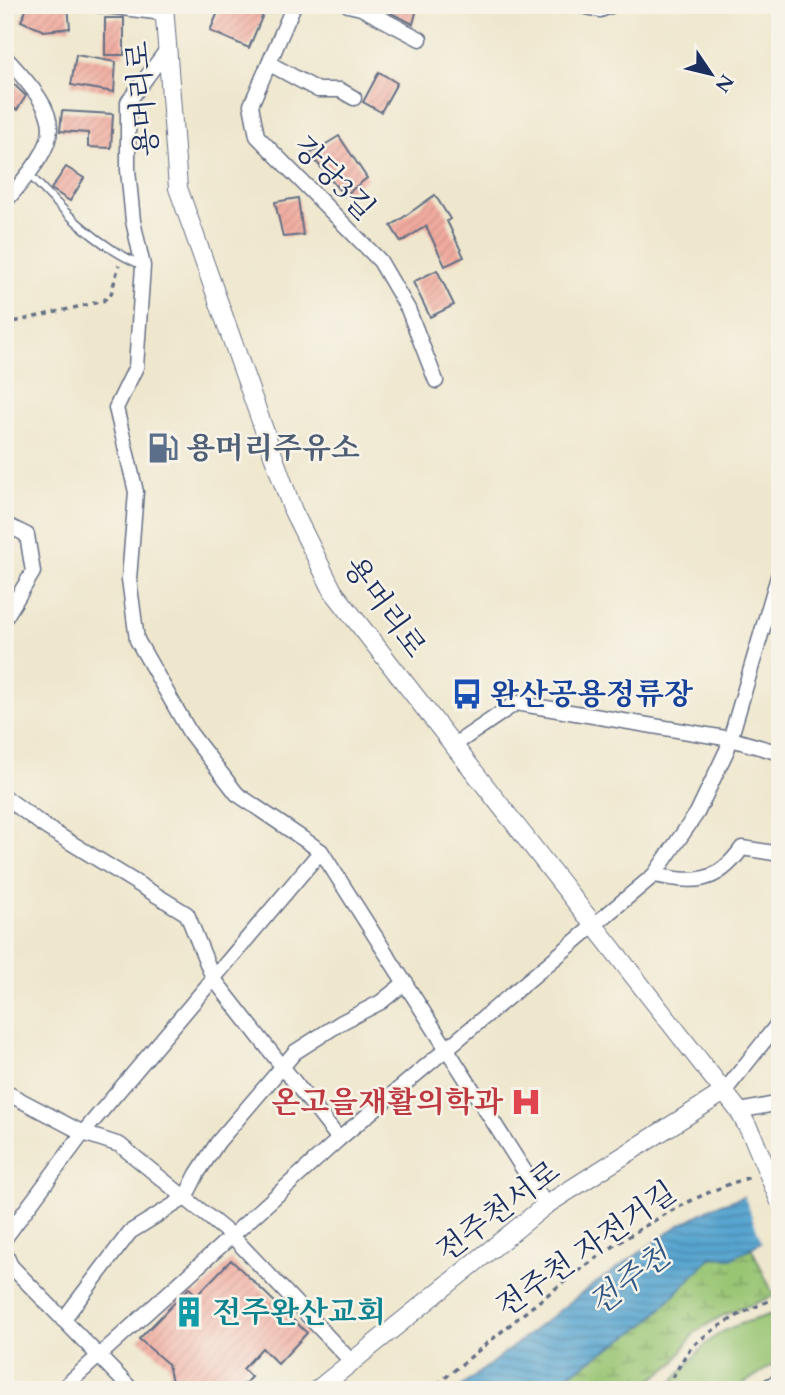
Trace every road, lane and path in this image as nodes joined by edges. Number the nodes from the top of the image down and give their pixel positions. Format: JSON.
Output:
{"nodes":[{"id":1,"x":99,"y":5,"type":"edge"},
{"id":2,"x":294,"y":5,"type":"edge"},
{"id":3,"x":348,"y":5,"type":"edge"},
{"id":4,"x":578,"y":5,"type":"edge"},
{"id":5,"x":613,"y":5,"type":"edge"},
{"id":6,"x":163,"y":9,"type":"edge"},
{"id":7,"x":420,"y":39,"type":"dead end"},
{"id":8,"x":166,"y":51,"type":"junction"},
{"id":9,"x":5,"y":57,"type":"edge"},
{"id":10,"x":270,"y":64,"type":"junction"},
{"id":11,"x":354,"y":98,"type":"dead end"},
{"id":12,"x":29,"y":174,"type":"junction"},
{"id":13,"x":5,"y":202,"type":"edge"},
{"id":14,"x":120,"y":254,"type":"junction"},
{"id":15,"x":143,"y":266,"type":"junction"},
{"id":16,"x":5,"y":324,"type":"edge"},
{"id":17,"x":436,"y":381,"type":"dead end"},
{"id":18,"x":5,"y":524,"type":"edge"},
{"id":19,"x":780,"y":569,"type":"edge"},
{"id":20,"x":5,"y":618,"type":"edge"},
{"id":21,"x":731,"y":739,"type":"junction"},
{"id":22,"x":454,"y":745,"type":"junction"},
{"id":23,"x":780,"y":753,"type":"edge"},
{"id":24,"x":5,"y":797,"type":"edge"},
{"id":25,"x":321,"y":851,"type":"junction"},
{"id":26,"x":780,"y":858,"type":"edge"},
{"id":27,"x":654,"y":875,"type":"junction"},
{"id":28,"x":595,"y":925,"type":"junction"},
{"id":29,"x":213,"y":978,"type":"junction"},
{"id":30,"x":406,"y":982,"type":"junction"},
{"id":31,"x":780,"y":1021,"type":"edge"},
{"id":32,"x":449,"y":1049,"type":"junction"},
{"id":33,"x":283,"y":1068,"type":"junction"},
{"id":34,"x":5,"y":1092,"type":"edge"},
{"id":35,"x":724,"y":1092,"type":"junction"},
{"id":36,"x":780,"y":1103,"type":"edge"},
{"id":37,"x":739,"y":1111,"type":"junction"},
{"id":38,"x":83,"y":1133,"type":"junction"},
{"id":39,"x":339,"y":1139,"type":"junction"},
{"id":40,"x":757,"y":1175,"type":"dead end"},
{"id":41,"x":186,"y":1198,"type":"junction"},
{"id":42,"x":780,"y":1202,"type":"edge"},
{"id":43,"x":545,"y":1205,"type":"junction"},
{"id":44,"x":232,"y":1236,"type":"junction"},
{"id":45,"x":5,"y":1238,"type":"edge"},
{"id":46,"x":7,"y":1262,"type":"edge"},
{"id":47,"x":780,"y":1297,"type":"edge"},
{"id":48,"x":63,"y":1320,"type":"junction"},
{"id":49,"x":98,"y":1357,"type":"junction"},
{"id":50,"x":350,"y":1360,"type":"junction"},
{"id":51,"x":780,"y":1380,"type":"edge"},
{"id":52,"x":61,"y":1390,"type":"edge"},
{"id":53,"x":132,"y":1390,"type":"edge"},
{"id":54,"x":317,"y":1390,"type":"edge"},
{"id":55,"x":430,"y":1390,"type":"edge"},
{"id":56,"x":657,"y":1390,"type":"edge"},
{"id":57,"x":762,"y":1390,"type":"edge"}],
"edges":[{"from":1,"to":6,"type":"street"},
{"from":2,"to":10,"type":"street","name":"강당3길"},
{"from":3,"to":7,"type":"street"},
{"from":4,"to":5,"type":"street"},
{"from":6,"to":8,"type":"street","name":"용머리로"},
{"from":8,"to":15,"type":"street"},
{"from":8,"to":22,"type":"street","name":"용머리로"},
{"from":9,"to":12,"type":"street"},
{"from":10,"to":11,"type":"street"},
{"from":10,"to":17,"type":"street","name":"강당3길"},
{"from":12,"to":13,"type":"street"},
{"from":12,"to":14,"type":"lane"},
{"from":14,"to":15,"type":"lane"},
{"from":14,"to":16,"type":"path"},
{"from":15,"to":25,"type":"street"},
{"from":18,"to":20,"type":"street"},
{"from":19,"to":21,"type":"street"},
{"from":21,"to":22,"type":"street"},
{"from":21,"to":23,"type":"street"},
{"from":21,"to":27,"type":"street"},
{"from":22,"to":28,"type":"street","name":"용머리로"},
{"from":24,"to":29,"type":"street"},
{"from":25,"to":29,"type":"street"},
{"from":25,"to":30,"type":"street"},
{"from":26,"to":27,"type":"street"},
{"from":27,"to":28,"type":"street"},
{"from":28,"to":32,"type":"street"},
{"from":28,"to":35,"type":"street","name":"용머리로"},
{"from":29,"to":33,"type":"street"},
{"from":29,"to":38,"type":"street"},
{"from":30,"to":32,"type":"street"},
{"from":30,"to":33,"type":"street"},
{"from":31,"to":35,"type":"street"},
{"from":32,"to":39,"type":"street"},
{"from":32,"to":43,"type":"street"},
{"from":33,"to":39,"type":"street"},
{"from":33,"to":41,"type":"street"},
{"from":34,"to":38,"type":"street"},
{"from":35,"to":37,"type":"street","name":"용머리로"},
{"from":35,"to":43,"type":"street","name":"전주천서로"},
{"from":36,"to":37,"type":"street"},
{"from":37,"to":42,"type":"street","name":"용머리로","bridge":true},
{"from":38,"to":41,"type":"street"},
{"from":38,"to":45,"type":"street"},
{"from":39,"to":44,"type":"street"},
{"from":40,"to":55,"type":"path","name":"전주천 자전거길"},
{"from":41,"to":44,"type":"street"},
{"from":41,"to":48,"type":"street"},
{"from":43,"to":50,"type":"street","name":"전주천서로"},
{"from":44,"to":49,"type":"street"},
{"from":44,"to":50,"type":"street"},
{"from":46,"to":48,"type":"street"},
{"from":47,"to":56,"type":"path"},
{"from":48,"to":49,"type":"street"},
{"from":49,"to":52,"type":"street"},
{"from":49,"to":53,"type":"street"},
{"from":50,"to":54,"type":"street","name":"전주천서로"},
{"from":51,"to":57,"type":"street"}]}
